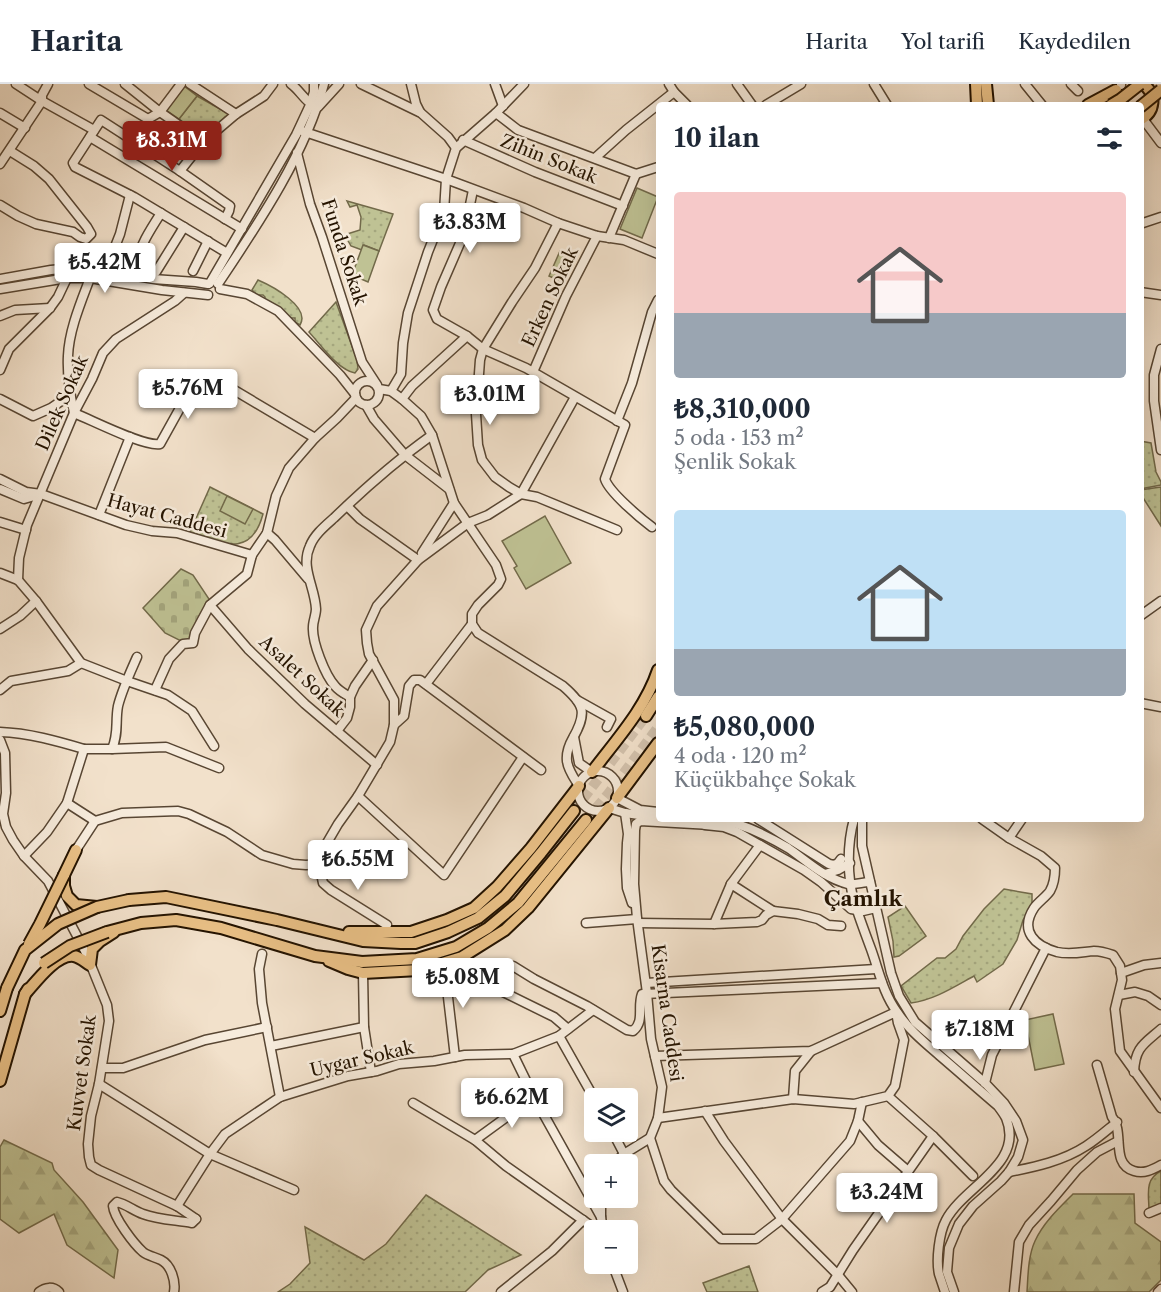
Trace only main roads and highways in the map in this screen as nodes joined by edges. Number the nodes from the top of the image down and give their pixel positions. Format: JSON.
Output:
{"nodes":[{"id":1,"x":976,"y":84,"type":"edge"},
{"id":2,"x":986,"y":84,"type":"edge"},
{"id":3,"x":1142,"y":84,"type":"edge"},
{"id":4,"x":1121,"y":85,"type":"edge"},
{"id":5,"x":1161,"y":90,"type":"edge"},
{"id":6,"x":977,"y":102,"type":"edge"},
{"id":7,"x":988,"y":102,"type":"edge"},
{"id":8,"x":1093,"y":102,"type":"edge"},
{"id":9,"x":1112,"y":102,"type":"edge"},
{"id":10,"x":1116,"y":102,"type":"edge"},
{"id":11,"x":1161,"y":104,"type":"edge"},
{"id":12,"x":1144,"y":114,"type":"edge"},
{"id":13,"x":1144,"y":114,"type":"edge"},
{"id":14,"x":1144,"y":114,"type":"edge"},
{"id":15,"x":656,"y":676,"type":"edge"},
{"id":16,"x":656,"y":700,"type":"edge"},
{"id":17,"x":646,"y":716,"type":"tunnel mouth"},
{"id":18,"x":656,"y":746,"type":"edge"},
{"id":19,"x":592,"y":772,"type":"road end"},
{"id":20,"x":579,"y":786,"type":"road end"},
{"id":21,"x":617,"y":798,"type":"road end"},
{"id":22,"x":609,"y":808,"type":"road end"},
{"id":23,"x":574,"y":811,"type":"tunnel mouth"},
{"id":24,"x":586,"y":820,"type":"tunnel mouth"},
{"id":25,"x":76,"y":850,"type":"road end"},
{"id":26,"x":64,"y":875,"type":"junction"},
{"id":27,"x":97,"y":907,"type":"junction"},
{"id":28,"x":122,"y":927,"type":"junction"},
{"id":29,"x":321,"y":930,"type":"junction"},
{"id":30,"x":25,"y":950,"type":"junction"},
{"id":31,"x":315,"y":956,"type":"junction"},
{"id":32,"x":25,"y":994,"type":"junction"},
{"id":33,"x":0,"y":1011,"type":"edge"},
{"id":34,"x":0,"y":1081,"type":"edge"}],
"edges":[{"from":1,"to":6,"type":"main road"},
{"from":2,"to":7,"type":"main road"},
{"from":3,"to":10,"type":"main road","bridge":true},
{"from":3,"to":12,"type":"main road"},
{"from":4,"to":8,"type":"main road"},
{"from":4,"to":9,"type":"main road"},
{"from":5,"to":13,"type":"main road","bridge":true},
{"from":11,"to":14,"type":"main road"},
{"from":15,"to":19,"type":"main road"},
{"from":16,"to":17,"type":"main road"},
{"from":18,"to":21,"type":"main road"},
{"from":20,"to":29,"type":"main road"},
{"from":22,"to":31,"type":"main road"},
{"from":23,"to":29,"type":"main road"},
{"from":24,"to":31,"type":"main road"},
{"from":25,"to":26,"type":"main road"},
{"from":26,"to":27,"type":"main road","bridge":true},
{"from":26,"to":30,"type":"main road","bridge":true},
{"from":27,"to":29,"type":"main road","bridge":true},
{"from":27,"to":30,"type":"main road","bridge":true},
{"from":28,"to":31,"type":"main road"},
{"from":28,"to":32,"type":"main road","bridge":true},
{"from":28,"to":32,"type":"main road"},
{"from":30,"to":33,"type":"main road","bridge":true},
{"from":32,"to":34,"type":"main road"}]}
